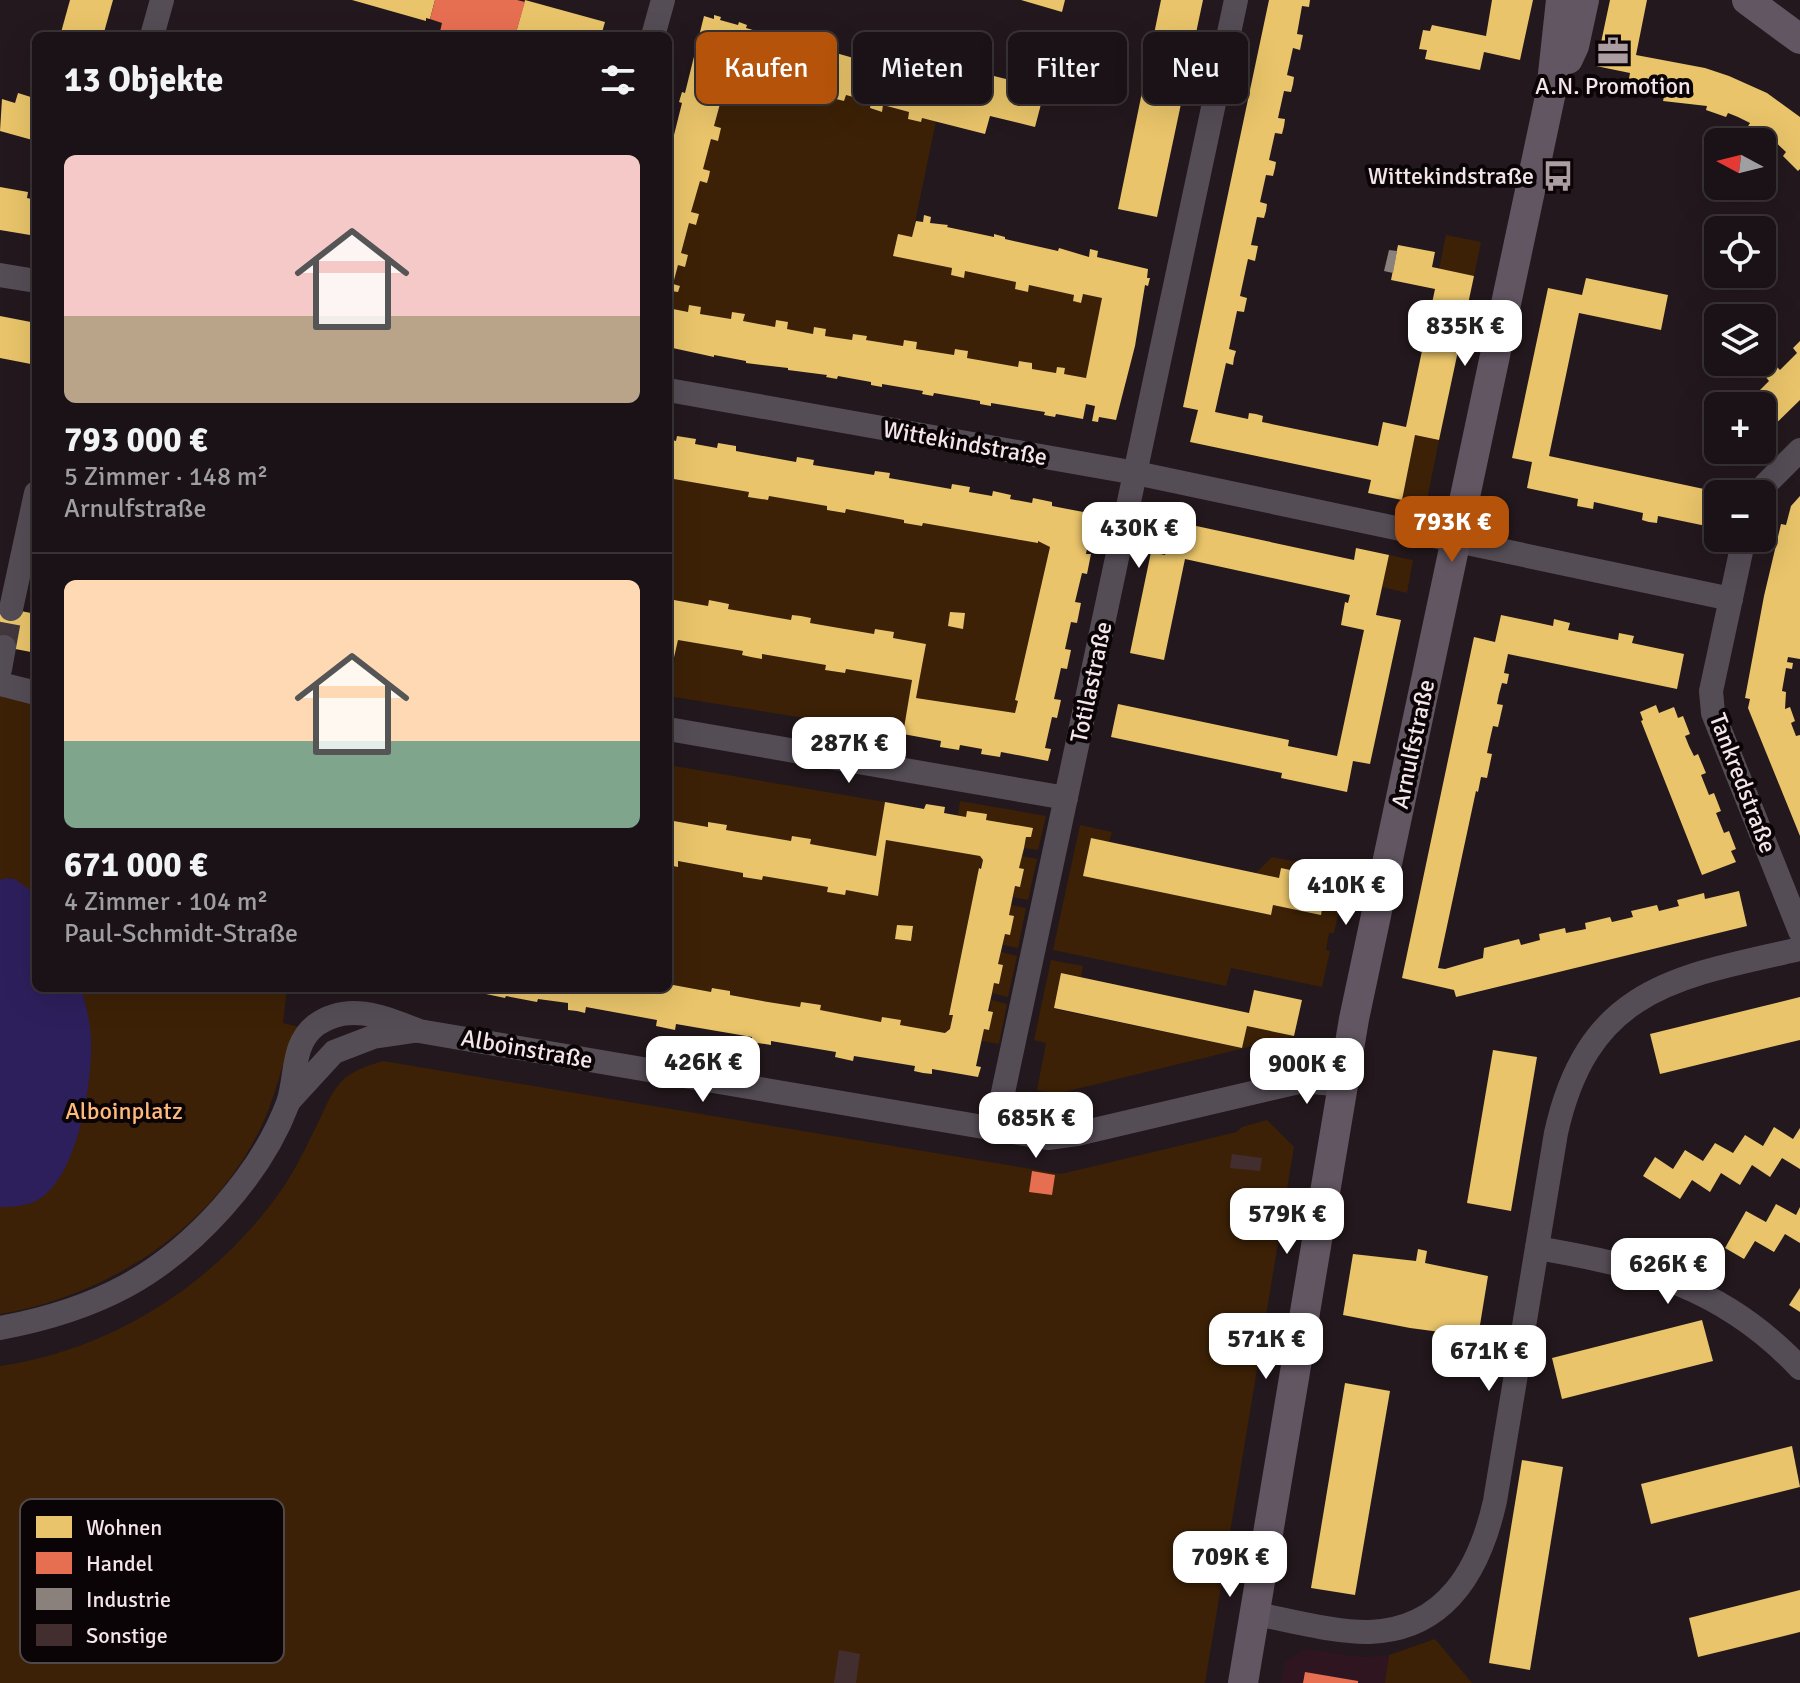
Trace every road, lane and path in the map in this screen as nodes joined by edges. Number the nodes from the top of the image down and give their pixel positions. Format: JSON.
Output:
{"nodes":[{"id":1,"x":162,"y":0,"type":"edge"},
{"id":2,"x":663,"y":0,"type":"edge"},
{"id":3,"x":1236,"y":0,"type":"edge"},
{"id":4,"x":1561,"y":0,"type":"edge"},
{"id":5,"x":1584,"y":0,"type":"edge"},
{"id":6,"x":1747,"y":0,"type":"edge"},
{"id":7,"x":1776,"y":0,"type":"edge"},
{"id":8,"x":1800,"y":31,"type":"edge"},
{"id":9,"x":153,"y":32,"type":"edge"},
{"id":10,"x":654,"y":32,"type":"edge"},
{"id":11,"x":1800,"y":39,"type":"edge"},
{"id":12,"x":1551,"y":92,"type":"junction"},
{"id":13,"x":0,"y":275,"type":"edge"},
{"id":14,"x":32,"y":280,"type":"edge"},
{"id":15,"x":672,"y":391,"type":"edge"},
{"id":16,"x":1800,"y":450,"type":"edge"},
{"id":17,"x":1136,"y":473,"type":"junction"},
{"id":18,"x":1770,"y":480,"type":"edge"},
{"id":19,"x":32,"y":512,"type":"edge"},
{"id":20,"x":1456,"y":540,"type":"junction"},
{"id":21,"x":1741,"y":552,"type":"edge"},
{"id":22,"x":1731,"y":599,"type":"junction"},
{"id":23,"x":11,"y":609,"type":"tunnel mouth"},
{"id":24,"x":0,"y":684,"type":"edge"},
{"id":25,"x":32,"y":692,"type":"edge"},
{"id":26,"x":672,"y":730,"type":"edge"},
{"id":27,"x":1066,"y":798,"type":"junction"},
{"id":28,"x":1800,"y":931,"type":"edge"},
{"id":29,"x":1800,"y":949,"type":"edge"},
{"id":30,"x":1343,"y":1085,"type":"junction"},
{"id":31,"x":995,"y":1130,"type":"junction"},
{"id":32,"x":1537,"y":1248,"type":"junction"},
{"id":33,"x":0,"y":1328,"type":"edge"},
{"id":34,"x":1800,"y":1368,"type":"edge"},
{"id":35,"x":1255,"y":1614,"type":"junction"},
{"id":36,"x":1243,"y":1683,"type":"edge"}],
"edges":[{"from":1,"to":9,"type":"street"},
{"from":2,"to":10,"type":"street"},
{"from":3,"to":17,"type":"street","name":"Totilastraße"},
{"from":4,"to":12,"type":"main road","name":"Arnulfstraße"},
{"from":5,"to":12,"type":"main road","name":"Arnulfstraße"},
{"from":6,"to":11,"type":"main road"},
{"from":7,"to":8,"type":"main road"},
{"from":12,"to":20,"type":"main road","name":"Arnulfstraße"},
{"from":13,"to":14,"type":"street"},
{"from":15,"to":17,"type":"street","name":"Wittekindstraße"},
{"from":16,"to":18,"type":"street"},
{"from":17,"to":20,"type":"street","name":"Wittekindstraße"},
{"from":17,"to":27,"type":"street","name":"Totilastraße"},
{"from":19,"to":23,"type":"street"},
{"from":20,"to":22,"type":"street","name":"Wittekindstraße"},
{"from":20,"to":30,"type":"main road","name":"Arnulfstraße"},
{"from":21,"to":22,"type":"street","name":"Tankredstraße"},
{"from":22,"to":28,"type":"street","name":"Tankredstraße"},
{"from":24,"to":25,"type":"street"},
{"from":26,"to":27,"type":"street"},
{"from":27,"to":31,"type":"street","name":"Totilastraße"},
{"from":29,"to":32,"type":"street"},
{"from":30,"to":31,"type":"street","name":"Alboinstraße"},
{"from":30,"to":35,"type":"main road","name":"Arnulfstraße"},
{"from":31,"to":33,"type":"street","name":"Alboinstraße"},
{"from":32,"to":34,"type":"street"},
{"from":32,"to":35,"type":"street"},
{"from":35,"to":36,"type":"main road","name":"Arnulfstraße"}]}
